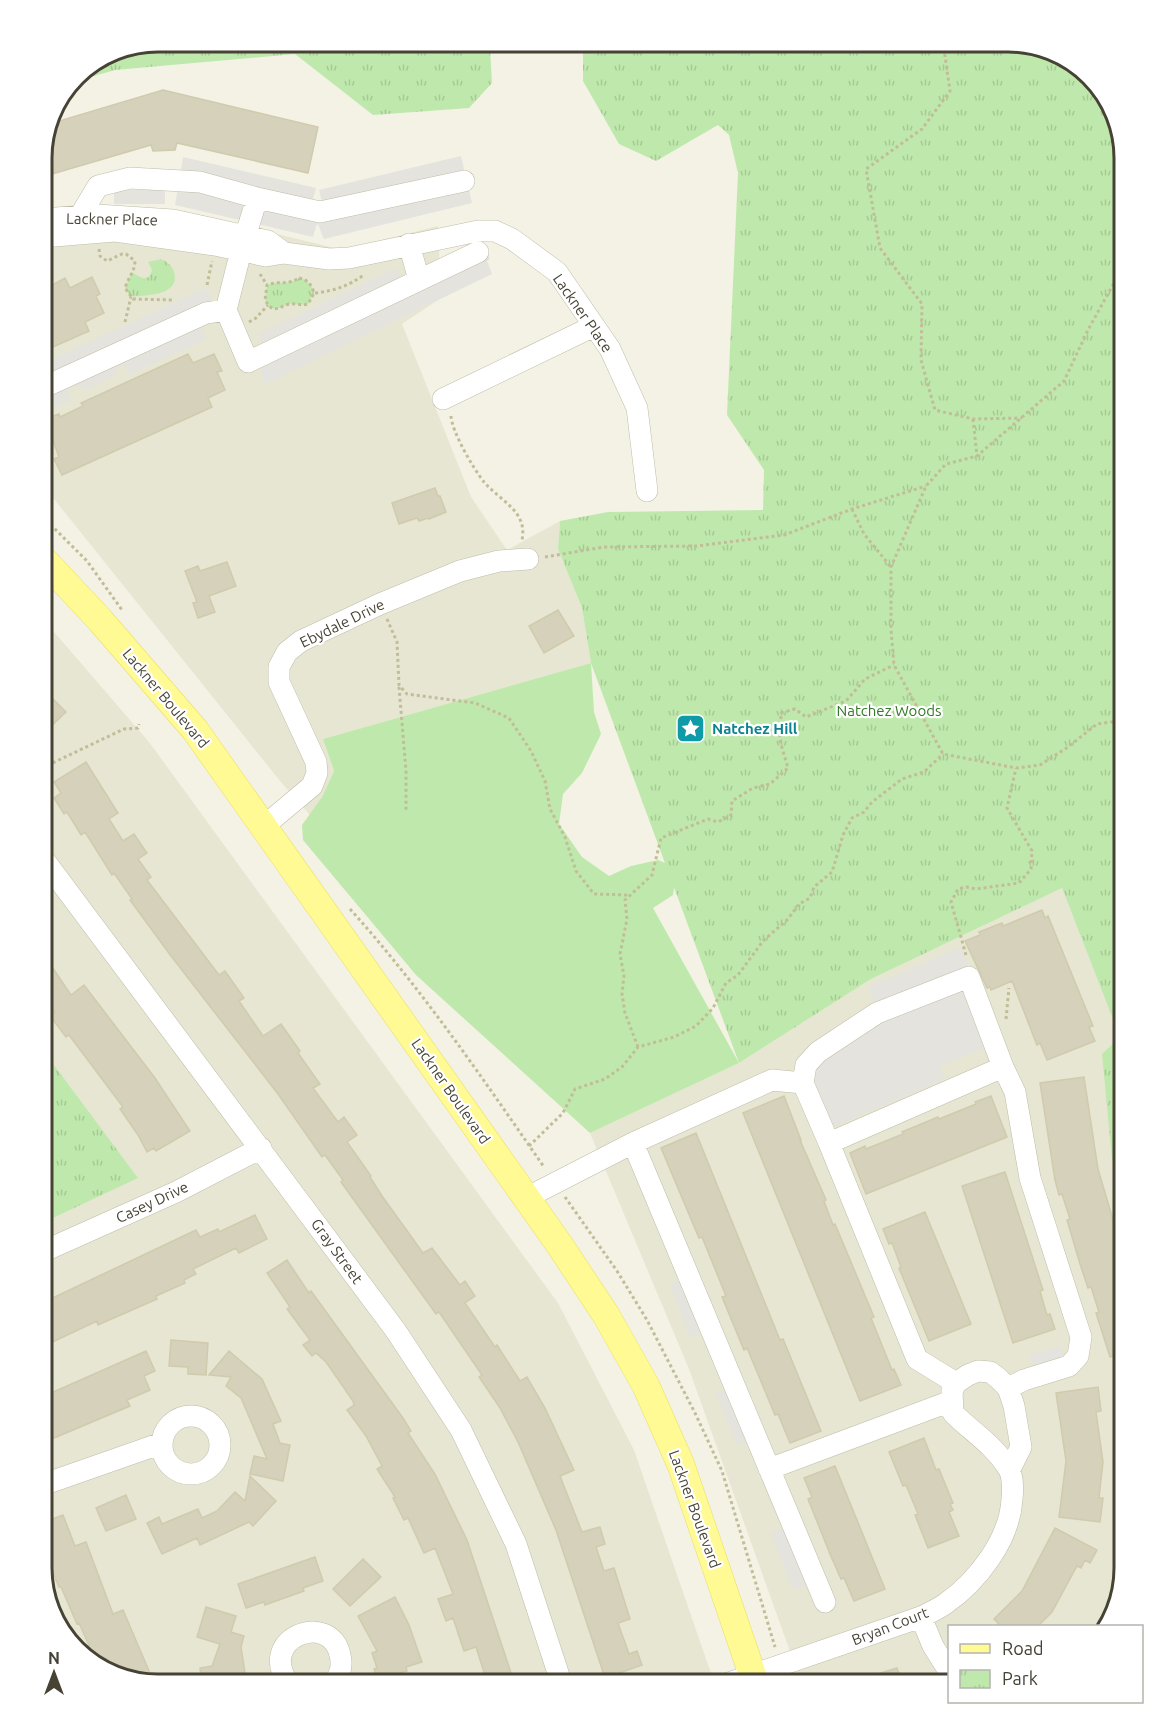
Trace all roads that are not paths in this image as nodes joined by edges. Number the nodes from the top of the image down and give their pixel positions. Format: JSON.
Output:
{"nodes":[{"id":1,"x":464,"y":181,"type":"dead end"},
{"id":2,"x":257,"y":198,"type":"junction"},
{"id":3,"x":53,"y":221,"type":"edge"},
{"id":4,"x":86,"y":228,"type":"junction"},
{"id":5,"x":53,"y":235,"type":"edge"},
{"id":6,"x":243,"y":243,"type":"junction"},
{"id":7,"x":409,"y":244,"type":"junction"},
{"id":8,"x":478,"y":252,"type":"dead end"},
{"id":9,"x":418,"y":280,"type":"junction"},
{"id":10,"x":226,"y":310,"type":"junction"},
{"id":11,"x":594,"y":326,"type":"junction"},
{"id":12,"x":53,"y":383,"type":"edge"},
{"id":13,"x":448,"y":396,"type":"road end"},
{"id":14,"x":647,"y":491,"type":"dead end"},
{"id":15,"x":522,"y":559,"type":"road end"},
{"id":16,"x":53,"y":569,"type":"edge"},
{"id":17,"x":264,"y":826,"type":"junction"},
{"id":18,"x":52,"y":871,"type":"edge"},
{"id":19,"x":1003,"y":1067,"type":"junction"},
{"id":20,"x":802,"y":1083,"type":"junction"},
{"id":21,"x":633,"y":1143,"type":"junction"},
{"id":22,"x":829,"y":1143,"type":"junction"},
{"id":23,"x":261,"y":1148,"type":"junction"},
{"id":24,"x":526,"y":1198,"type":"junction"},
{"id":25,"x":52,"y":1247,"type":"edge"},
{"id":26,"x":1008,"y":1388,"type":"junction"},
{"id":27,"x":954,"y":1392,"type":"junction"},
{"id":28,"x":162,"y":1443,"type":"dead end"},
{"id":29,"x":769,"y":1469,"type":"junction"},
{"id":30,"x":1010,"y":1469,"type":"junction"},
{"id":31,"x":52,"y":1481,"type":"edge"},
{"id":32,"x":825,"y":1602,"type":"dead end"},
{"id":33,"x":921,"y":1617,"type":"junction"},
{"id":34,"x":948,"y":1670,"type":"edge"},
{"id":35,"x":283,"y":1674,"type":"edge"},
{"id":36,"x":339,"y":1674,"type":"edge"},
{"id":37,"x":558,"y":1674,"type":"edge"},
{"id":38,"x":753,"y":1674,"type":"edge"},
{"id":39,"x":771,"y":1674,"type":"edge"}],
"edges":[{"from":1,"to":2,"type":"street"},
{"from":2,"to":4,"type":"street"},
{"from":2,"to":6,"type":"street"},
{"from":3,"to":4,"type":"street","name":"Lackner Place"},
{"from":4,"to":5,"type":"street","name":"Lackner Place"},
{"from":4,"to":6,"type":"street","name":"Lackner Place"},
{"from":6,"to":7,"type":"street","name":"Lackner Place"},
{"from":6,"to":10,"type":"street"},
{"from":7,"to":9,"type":"street"},
{"from":7,"to":11,"type":"street","name":"Lackner Place"},
{"from":8,"to":9,"type":"street"},
{"from":9,"to":10,"type":"street"},
{"from":10,"to":12,"type":"street"},
{"from":11,"to":13,"type":"street"},
{"from":11,"to":14,"type":"street","name":"Lackner Place"},
{"from":15,"to":17,"type":"street","name":"Ebydale Drive"},
{"from":16,"to":17,"type":"main road","name":"Lackner Boulevard"},
{"from":17,"to":24,"type":"main road","name":"Lackner Boulevard"},
{"from":18,"to":23,"type":"street","name":"Gray Street"},
{"from":19,"to":20,"type":"street"},
{"from":19,"to":22,"type":"street"},
{"from":19,"to":26,"type":"street"},
{"from":20,"to":21,"type":"street"},
{"from":20,"to":22,"type":"street"},
{"from":21,"to":24,"type":"street"},
{"from":21,"to":29,"type":"street"},
{"from":22,"to":27,"type":"street"},
{"from":23,"to":25,"type":"street","name":"Casey Drive"},
{"from":23,"to":37,"type":"street","name":"Gray Street"},
{"from":24,"to":38,"type":"main road","name":"Lackner Boulevard"},
{"from":26,"to":27,"type":"street"},
{"from":26,"to":30,"type":"street","name":"Bryan Court"},
{"from":27,"to":29,"type":"street"},
{"from":27,"to":30,"type":"street"},
{"from":28,"to":31,"type":"street"},
{"from":29,"to":32,"type":"street"},
{"from":30,"to":33,"type":"street","name":"Bryan Court"},
{"from":33,"to":34,"type":"street"},
{"from":33,"to":39,"type":"street","name":"Bryan Court"},
{"from":35,"to":36,"type":"street"}]}
